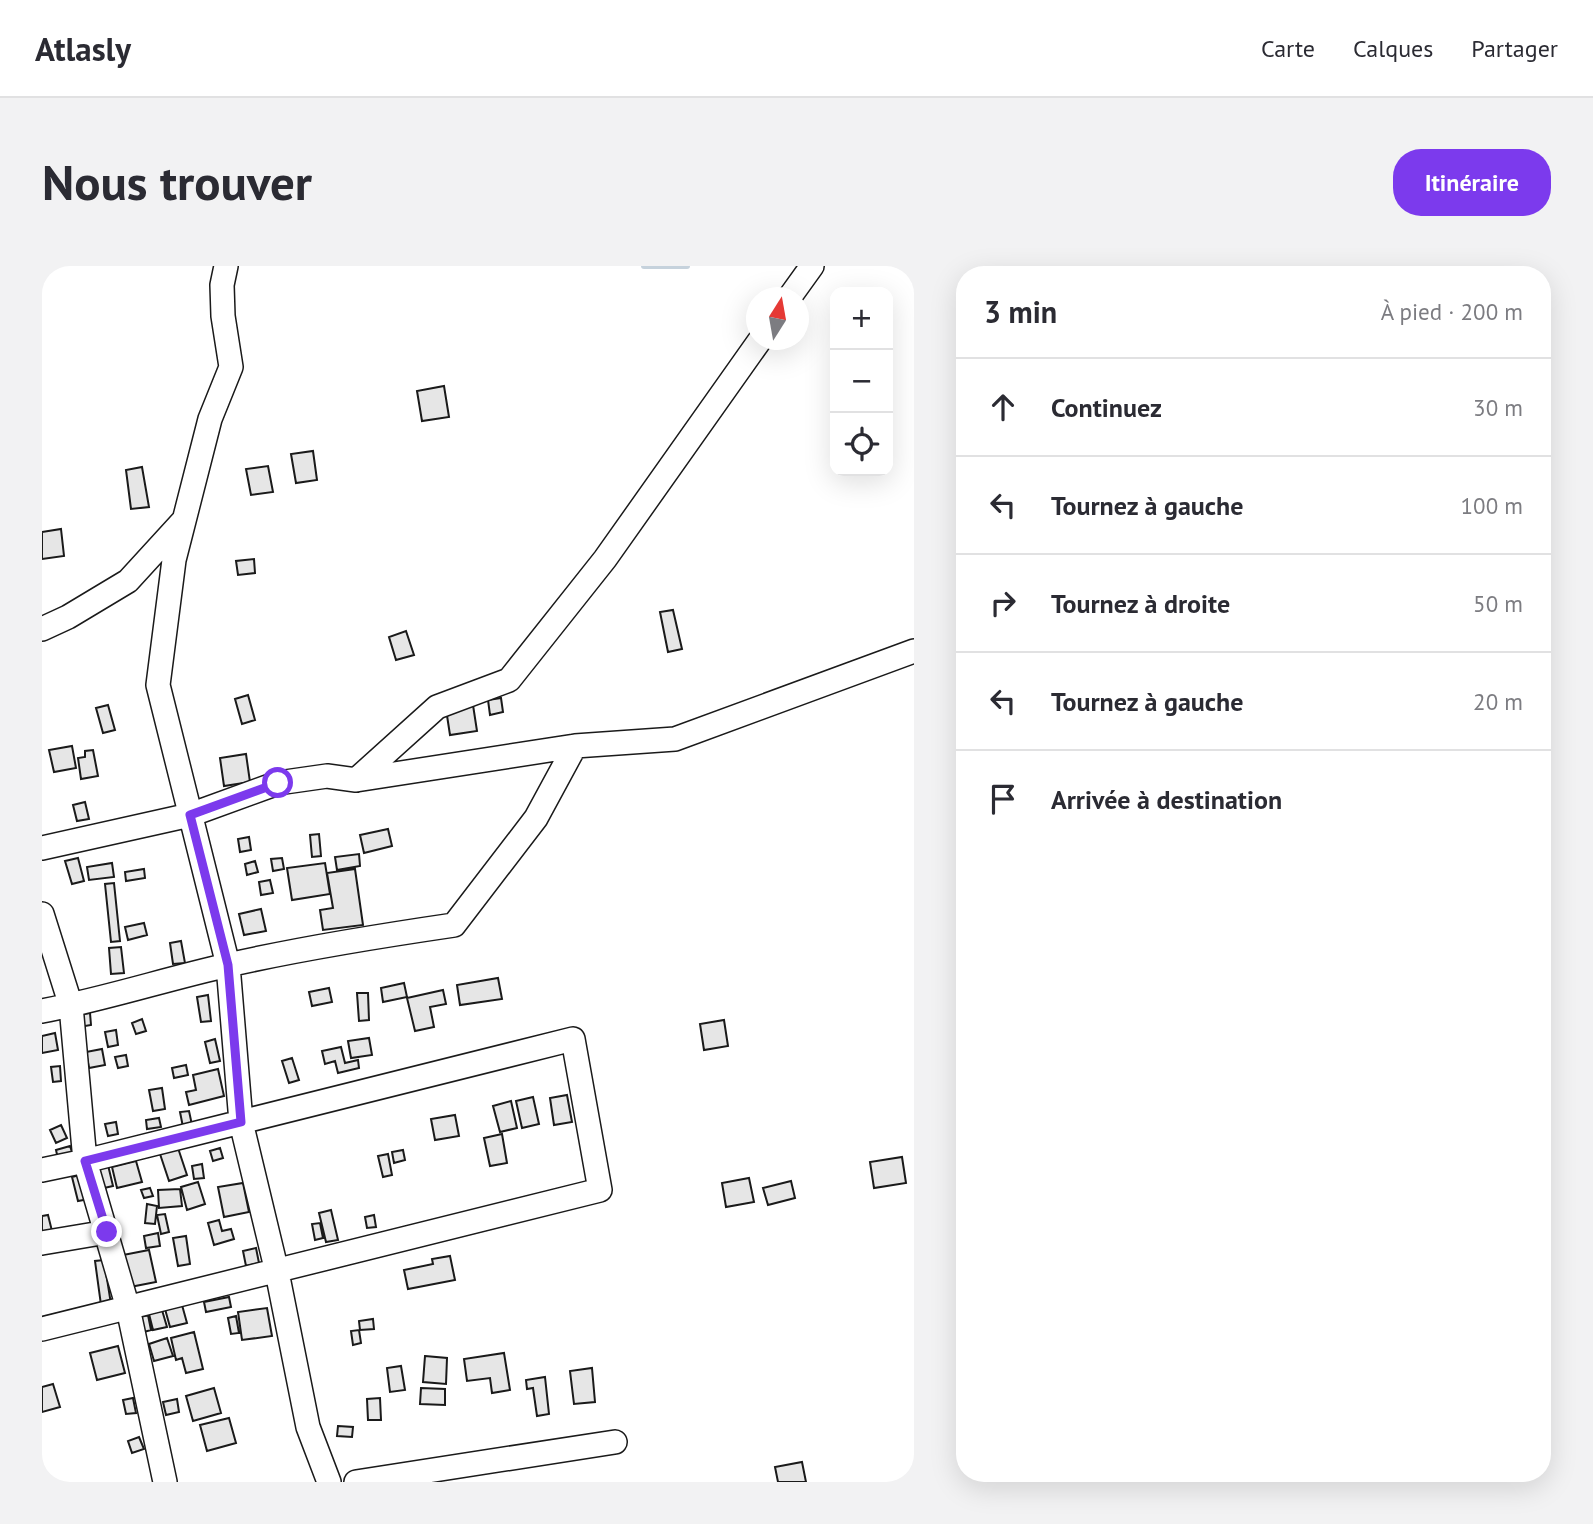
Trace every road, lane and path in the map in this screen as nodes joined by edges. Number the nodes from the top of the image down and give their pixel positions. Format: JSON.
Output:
{"nodes":[{"id":1,"x":226,"y":266,"type":"edge"},
{"id":2,"x":812,"y":266,"type":"edge"},
{"id":3,"x":797,"y":287,"type":"edge"},
{"id":4,"x":753,"y":350,"type":"edge"},
{"id":5,"x":184,"y":520,"type":"junction"},
{"id":6,"x":42,"y":629,"type":"edge"},
{"id":7,"x":914,"y":651,"type":"edge"},
{"id":8,"x":575,"y":746,"type":"junction"},
{"id":9,"x":356,"y":780,"type":"junction"},
{"id":10,"x":190,"y":815,"type":"junction"},
{"id":11,"x":42,"y":848,"type":"edge"},
{"id":12,"x":42,"y":914,"type":"edge"},
{"id":13,"x":228,"y":965,"type":"junction"},
{"id":14,"x":71,"y":1006,"type":"junction"},
{"id":15,"x":42,"y":1011,"type":"edge"},
{"id":16,"x":241,"y":1122,"type":"junction"},
{"id":17,"x":85,"y":1161,"type":"junction"},
{"id":18,"x":42,"y":1170,"type":"edge"},
{"id":19,"x":107,"y":1232,"type":"junction"},
{"id":20,"x":42,"y":1243,"type":"edge"},
{"id":21,"x":277,"y":1272,"type":"junction"},
{"id":22,"x":128,"y":1308,"type":"junction"},
{"id":23,"x":42,"y":1329,"type":"edge"},
{"id":24,"x":615,"y":1442,"type":"dead end"},
{"id":25,"x":165,"y":1482,"type":"edge"},
{"id":26,"x":329,"y":1482,"type":"edge"},
{"id":27,"x":356,"y":1482,"type":"edge"}],
"edges":[{"from":1,"to":5,"type":"street"},
{"from":2,"to":3,"type":"street"},
{"from":4,"to":9,"type":"street"},
{"from":5,"to":6,"type":"street"},
{"from":5,"to":10,"type":"street"},
{"from":7,"to":8,"type":"street"},
{"from":8,"to":9,"type":"street"},
{"from":8,"to":13,"type":"street"},
{"from":9,"to":10,"type":"street"},
{"from":10,"to":11,"type":"street"},
{"from":10,"to":13,"type":"street"},
{"from":12,"to":14,"type":"street"},
{"from":13,"to":14,"type":"street"},
{"from":13,"to":16,"type":"street"},
{"from":14,"to":15,"type":"street"},
{"from":14,"to":17,"type":"street"},
{"from":16,"to":17,"type":"street"},
{"from":16,"to":21,"type":"street"},
{"from":16,"to":21,"type":"street"},
{"from":17,"to":18,"type":"street"},
{"from":17,"to":19,"type":"street"},
{"from":19,"to":20,"type":"street"},
{"from":19,"to":22,"type":"street"},
{"from":21,"to":22,"type":"street"},
{"from":21,"to":26,"type":"street"},
{"from":22,"to":23,"type":"street"},
{"from":22,"to":25,"type":"street"},
{"from":24,"to":27,"type":"street"}]}
